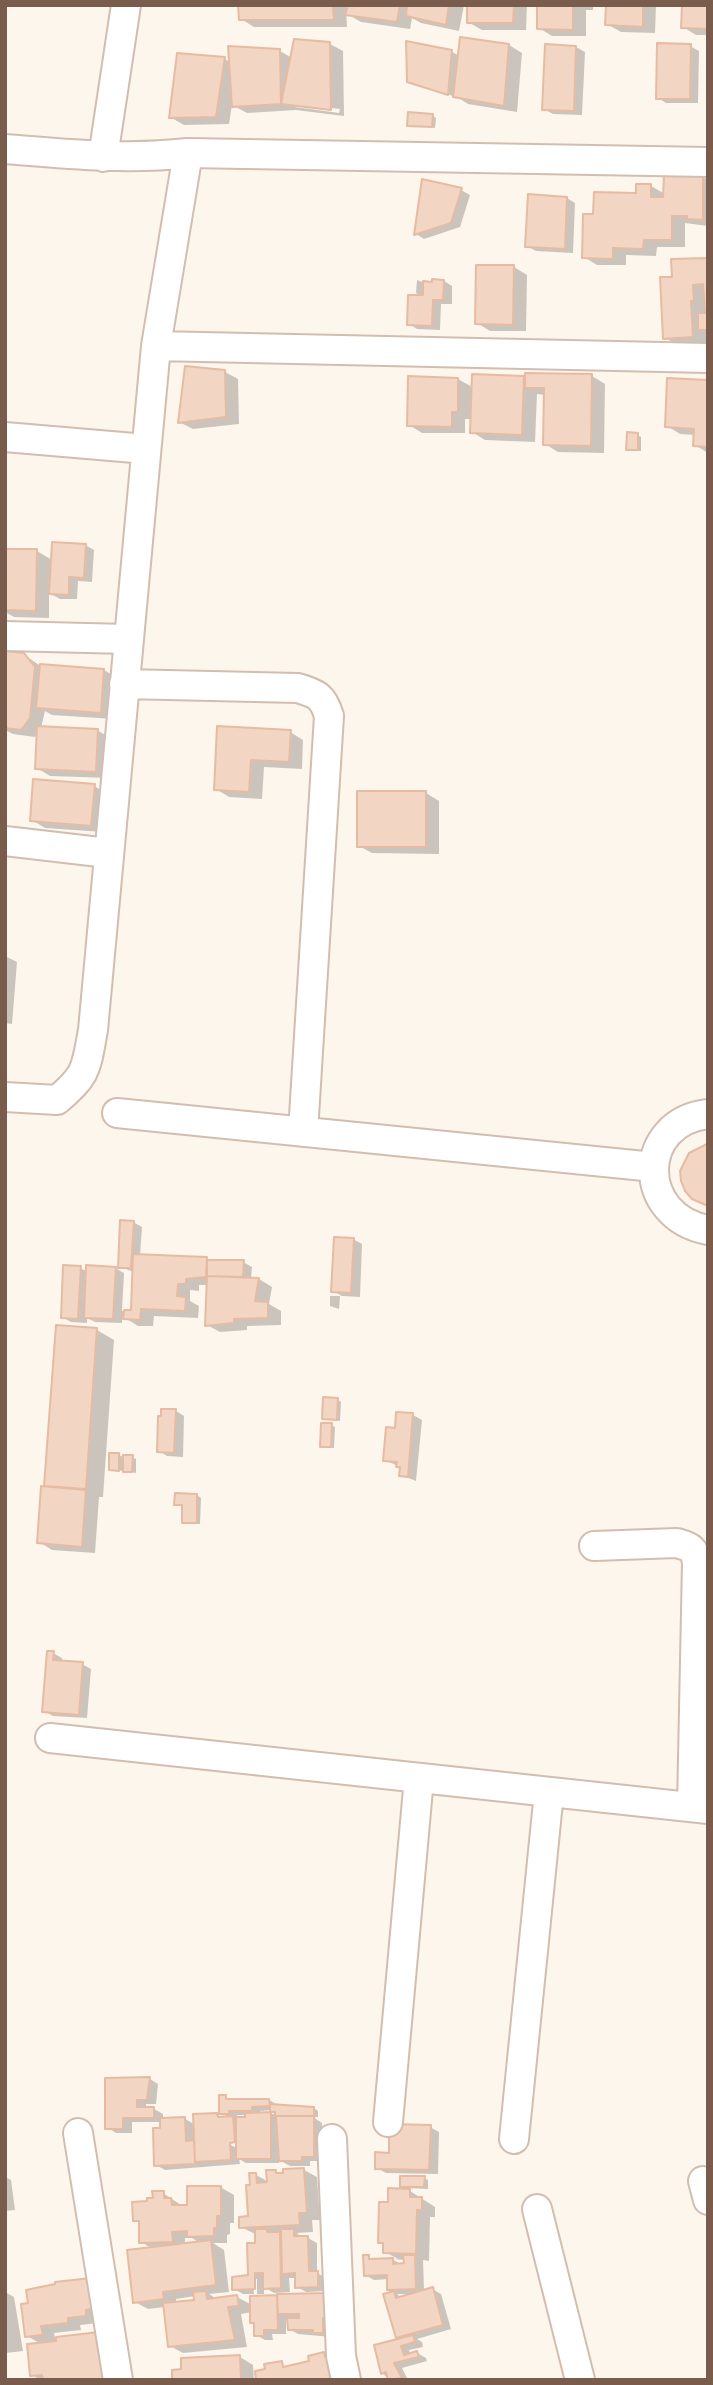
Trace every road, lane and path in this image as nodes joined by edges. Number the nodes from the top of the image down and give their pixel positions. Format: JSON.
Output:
{"nodes":[{"id":1,"x":125,"y":5,"type":"edge"},
{"id":2,"x":5,"y":149,"type":"edge"},
{"id":3,"x":188,"y":153,"type":"junction"},
{"id":4,"x":103,"y":157,"type":"junction"},
{"id":5,"x":708,"y":162,"type":"edge"},
{"id":6,"x":156,"y":346,"type":"junction"},
{"id":7,"x":708,"y":358,"type":"edge"},
{"id":8,"x":5,"y":437,"type":"edge"},
{"id":9,"x":146,"y":449,"type":"junction"},
{"id":10,"x":5,"y":636,"type":"edge"},
{"id":11,"x":128,"y":639,"type":"junction"},
{"id":12,"x":124,"y":684,"type":"junction"},
{"id":13,"x":5,"y":841,"type":"edge"},
{"id":14,"x":108,"y":853,"type":"junction"},
{"id":15,"x":5,"y":1097,"type":"edge"},
{"id":16,"x":117,"y":1113,"type":"dead end"},
{"id":17,"x":708,"y":1114,"type":"edge"},
{"id":18,"x":303,"y":1132,"type":"junction"},
{"id":19,"x":654,"y":1167,"type":"junction"},
{"id":20,"x":708,"y":1230,"type":"edge"},
{"id":21,"x":594,"y":1546,"type":"dead end"},
{"id":22,"x":50,"y":1738,"type":"dead end"},
{"id":23,"x":419,"y":1778,"type":"junction"},
{"id":24,"x":549,"y":1792,"type":"junction"},
{"id":25,"x":700,"y":1808,"type":"edge"},
{"id":26,"x":388,"y":2122,"type":"dead end"},
{"id":27,"x":78,"y":2133,"type":"dead end"},
{"id":28,"x":514,"y":2139,"type":"dead end"},
{"id":29,"x":332,"y":2140,"type":"dead end"},
{"id":30,"x":537,"y":2209,"type":"dead end"},
{"id":31,"x":118,"y":2380,"type":"edge"},
{"id":32,"x":346,"y":2380,"type":"edge"},
{"id":33,"x":580,"y":2380,"type":"edge"}],
"edges":[{"from":1,"to":4,"type":"street"},
{"from":2,"to":4,"type":"street"},
{"from":3,"to":4,"type":"street"},
{"from":3,"to":5,"type":"street"},
{"from":3,"to":6,"type":"street"},
{"from":6,"to":7,"type":"street"},
{"from":6,"to":9,"type":"street"},
{"from":8,"to":9,"type":"street"},
{"from":9,"to":11,"type":"street"},
{"from":10,"to":11,"type":"street"},
{"from":11,"to":12,"type":"street"},
{"from":12,"to":14,"type":"street"},
{"from":12,"to":18,"type":"street"},
{"from":13,"to":14,"type":"street"},
{"from":14,"to":15,"type":"street"},
{"from":16,"to":18,"type":"street"},
{"from":17,"to":19,"type":"street"},
{"from":18,"to":19,"type":"street"},
{"from":19,"to":20,"type":"street"},
{"from":21,"to":25,"type":"street"},
{"from":22,"to":23,"type":"street"},
{"from":23,"to":24,"type":"street"},
{"from":23,"to":26,"type":"street"},
{"from":24,"to":25,"type":"street"},
{"from":24,"to":28,"type":"street"},
{"from":27,"to":31,"type":"street"},
{"from":29,"to":32,"type":"street"},
{"from":30,"to":33,"type":"street"}]}
